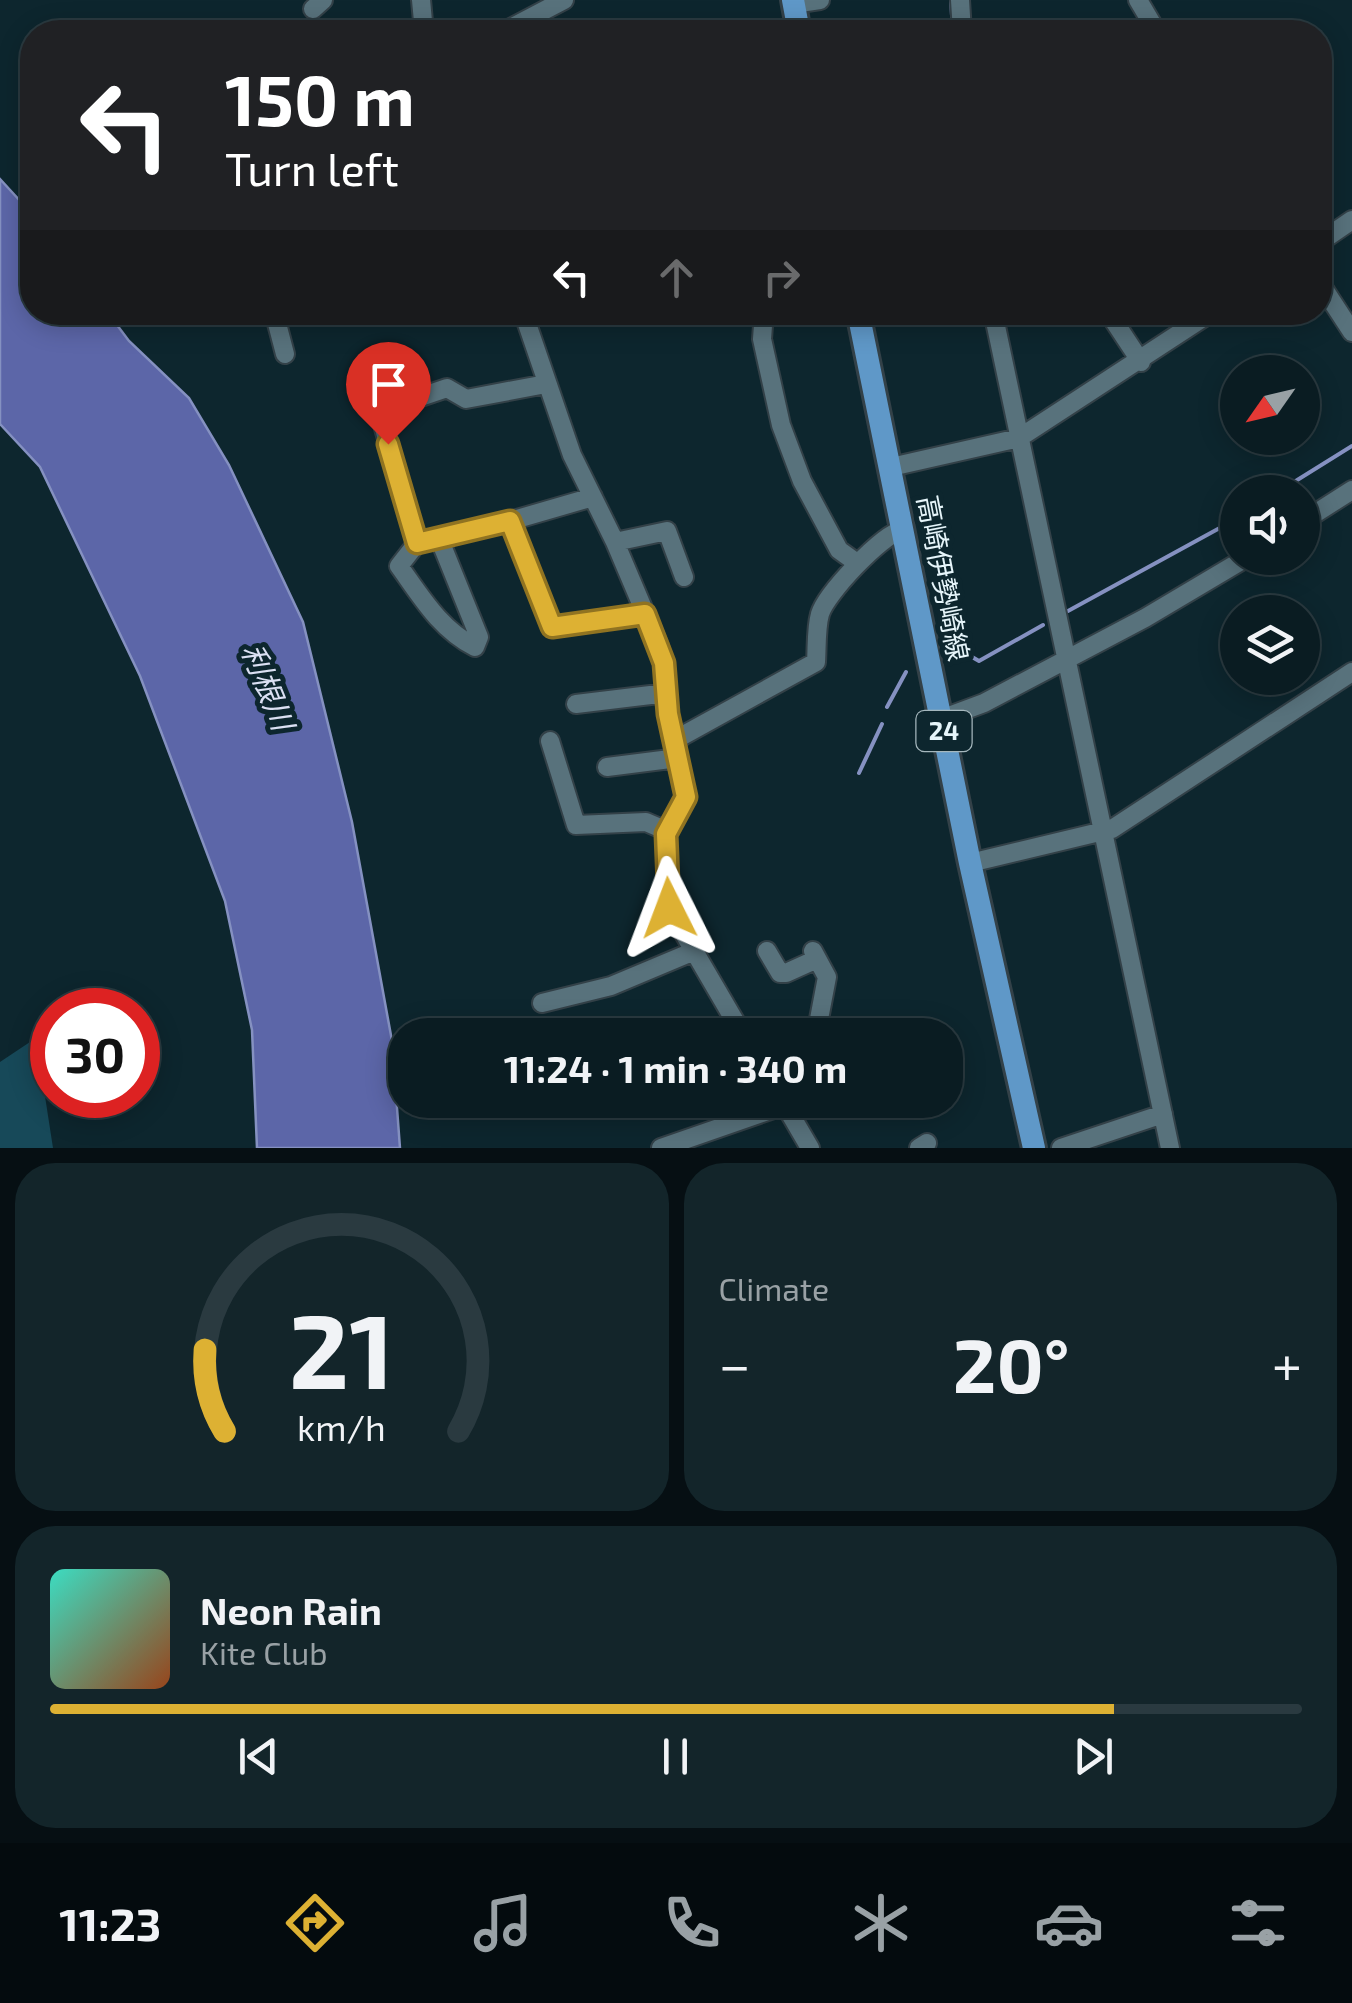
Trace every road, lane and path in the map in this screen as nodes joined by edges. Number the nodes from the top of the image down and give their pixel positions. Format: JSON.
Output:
{"nodes":[{"id":1,"x":564,"y":0,"type":"edge"},
{"id":2,"x":820,"y":0,"type":"edge"},
{"id":3,"x":793,"y":2,"type":"edge"},
{"id":4,"x":526,"y":20,"type":"edge"},
{"id":5,"x":1332,"y":302,"type":"edge"},
{"id":6,"x":277,"y":325,"type":"edge"},
{"id":7,"x":527,"y":325,"type":"edge"},
{"id":8,"x":763,"y":325,"type":"edge"},
{"id":9,"x":861,"y":325,"type":"edge"},
{"id":10,"x":996,"y":325,"type":"edge"},
{"id":11,"x":1116,"y":325,"type":"edge"},
{"id":12,"x":1193,"y":325,"type":"edge"},
{"id":13,"x":1352,"y":332,"type":"edge"},
{"id":14,"x":285,"y":354,"type":"dead end"},
{"id":15,"x":1140,"y":362,"type":"junction"},
{"id":16,"x":546,"y":384,"type":"junction"},
{"id":17,"x":1019,"y":438,"type":"junction"},
{"id":18,"x":891,"y":467,"type":"junction"},
{"id":19,"x":1352,"y":490,"type":"edge"},
{"id":20,"x":593,"y":497,"type":"junction"},
{"id":21,"x":1320,"y":510,"type":"edge"},
{"id":22,"x":510,"y":521,"type":"junction"},
{"id":23,"x":902,"y":530,"type":"junction"},
{"id":24,"x":439,"y":538,"type":"junction"},
{"id":25,"x":615,"y":542,"type":"junction"},
{"id":26,"x":417,"y":543,"type":"junction"},
{"id":27,"x":857,"y":563,"type":"junction"},
{"id":28,"x":1220,"y":573,"type":"edge"},
{"id":29,"x":684,"y":577,"type":"dead end"},
{"id":30,"x":645,"y":614,"type":"junction"},
{"id":31,"x":1066,"y":660,"type":"junction"},
{"id":32,"x":1352,"y":672,"type":"edge"},
{"id":33,"x":667,"y":693,"type":"junction"},
{"id":34,"x":576,"y":704,"type":"dead end"},
{"id":35,"x":941,"y":719,"type":"junction"},
{"id":36,"x":550,"y":742,"type":"dead end"},
{"id":37,"x":677,"y":750,"type":"junction"},
{"id":38,"x":607,"y":768,"type":"dead end"},
{"id":39,"x":667,"y":831,"type":"junction"},
{"id":40,"x":1103,"y":833,"type":"junction"},
{"id":41,"x":970,"y":863,"type":"junction"},
{"id":42,"x":767,"y":951,"type":"dead end"},
{"id":43,"x":692,"y":952,"type":"junction"},
{"id":44,"x":542,"y":1003,"type":"dead end"},
{"id":45,"x":733,"y":1018,"type":"edge"},
{"id":46,"x":821,"y":1018,"type":"edge"},
{"id":47,"x":1164,"y":1114,"type":"junction"},
{"id":48,"x":751,"y":1118,"type":"edge"},
{"id":49,"x":796,"y":1118,"type":"edge"},
{"id":50,"x":661,"y":1148,"type":"edge"},
{"id":51,"x":810,"y":1148,"type":"edge"},
{"id":52,"x":1034,"y":1148,"type":"edge"},
{"id":53,"x":1061,"y":1148,"type":"edge"},
{"id":54,"x":1170,"y":1148,"type":"edge"}],
"edges":[{"from":1,"to":4,"type":"street"},
{"from":2,"to":3,"type":"street"},
{"from":5,"to":13,"type":"street"},
{"from":6,"to":14,"type":"street"},
{"from":7,"to":16,"type":"street"},
{"from":8,"to":27,"type":"street"},
{"from":9,"to":18,"type":"main road","name":"高崎伊勢崎線","number":"24"},
{"from":10,"to":17,"type":"street"},
{"from":11,"to":15,"type":"street"},
{"from":12,"to":15,"type":"street"},
{"from":15,"to":17,"type":"street"},
{"from":16,"to":20,"type":"street"},
{"from":16,"to":26,"type":"street"},
{"from":17,"to":18,"type":"street"},
{"from":17,"to":31,"type":"street"},
{"from":18,"to":23,"type":"main road","name":"高崎伊勢崎線","number":"24"},
{"from":19,"to":21,"type":"street"},
{"from":20,"to":22,"type":"street"},
{"from":20,"to":25,"type":"street"},
{"from":22,"to":24,"type":"street"},
{"from":22,"to":30,"type":"street"},
{"from":23,"to":27,"type":"street"},
{"from":23,"to":35,"type":"main road","name":"高崎伊勢崎線","number":"24"},
{"from":24,"to":26,"type":"street"},
{"from":24,"to":26,"type":"street"},
{"from":25,"to":29,"type":"street"},
{"from":25,"to":30,"type":"street"},
{"from":27,"to":37,"type":"street"},
{"from":28,"to":31,"type":"street"},
{"from":30,"to":33,"type":"street"},
{"from":31,"to":35,"type":"street"},
{"from":31,"to":40,"type":"street"},
{"from":32,"to":40,"type":"street"},
{"from":33,"to":34,"type":"street"},
{"from":33,"to":37,"type":"street"},
{"from":35,"to":41,"type":"main road","name":"高崎伊勢崎線","number":"24"},
{"from":36,"to":39,"type":"street"},
{"from":37,"to":38,"type":"street"},
{"from":37,"to":39,"type":"street"},
{"from":39,"to":43,"type":"street"},
{"from":40,"to":41,"type":"street"},
{"from":40,"to":47,"type":"street"},
{"from":41,"to":52,"type":"main road","name":"高崎伊勢崎線","number":"24"},
{"from":42,"to":46,"type":"street"},
{"from":43,"to":44,"type":"street"},
{"from":43,"to":45,"type":"street"},
{"from":47,"to":53,"type":"street"},
{"from":47,"to":54,"type":"street"},
{"from":48,"to":50,"type":"street"},
{"from":49,"to":51,"type":"street"}]}
